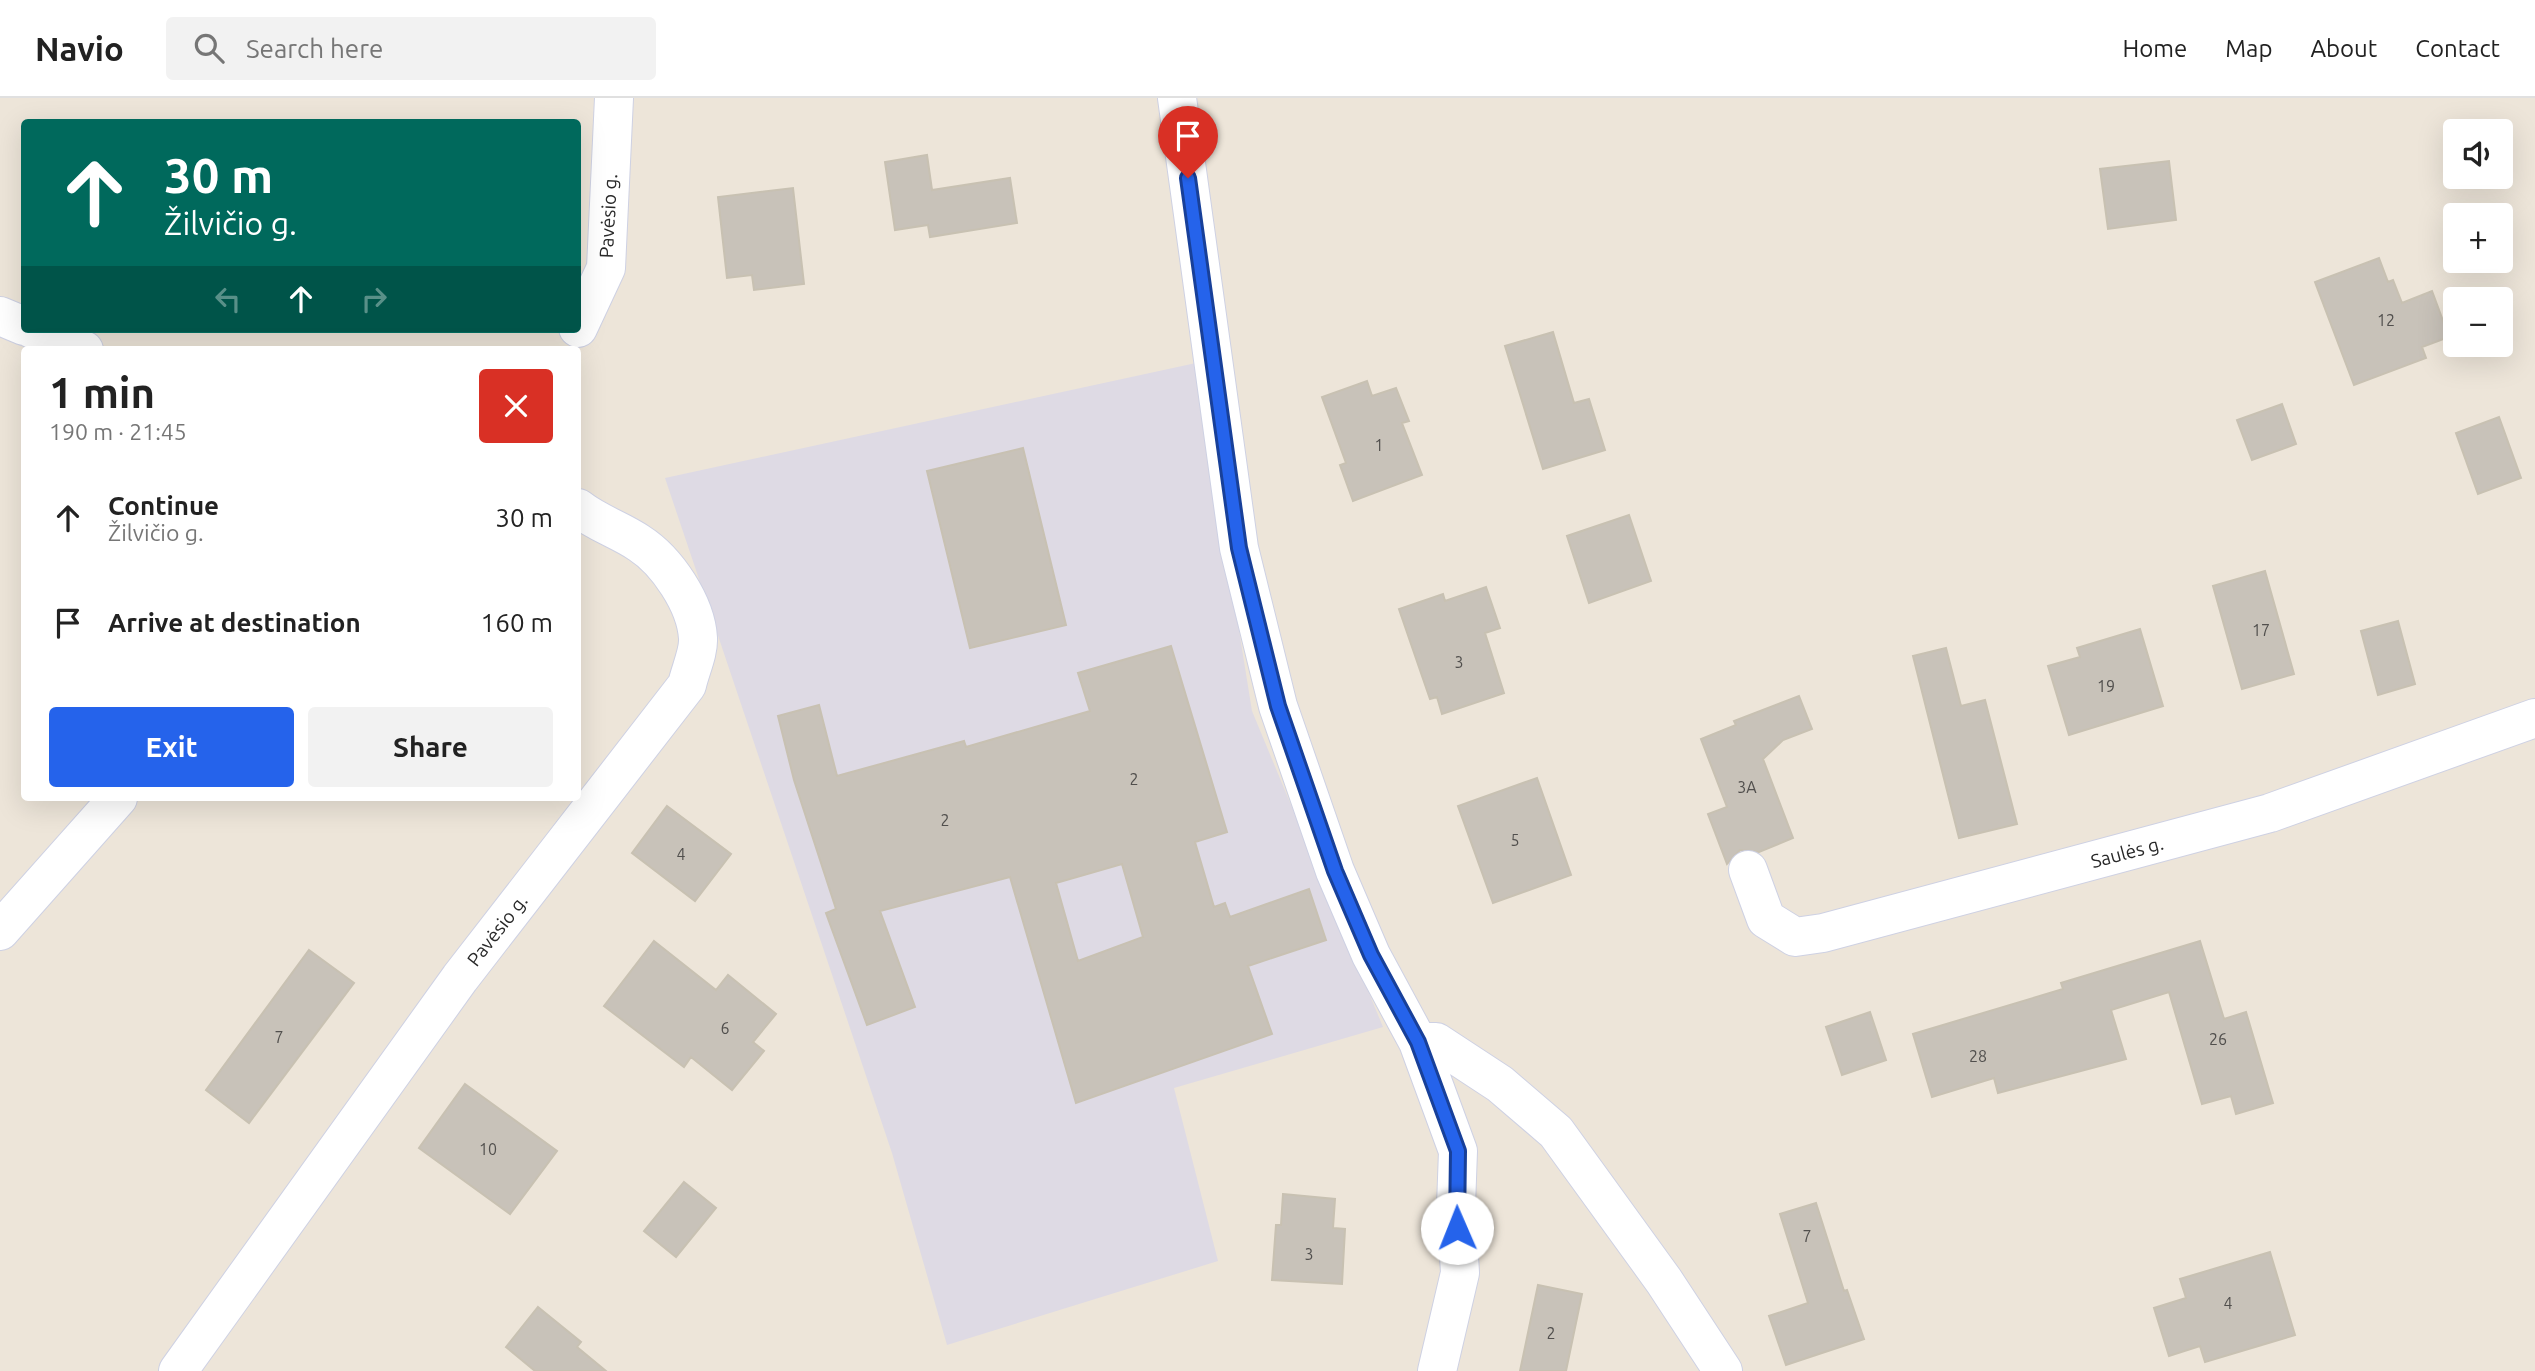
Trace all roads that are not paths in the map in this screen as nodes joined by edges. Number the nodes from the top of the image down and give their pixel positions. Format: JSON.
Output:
{"nodes":[{"id":1,"x":614,"y":98,"type":"edge"},
{"id":2,"x":1177,"y":98,"type":"edge"},
{"id":3,"x":0,"y":316,"type":"edge"},
{"id":4,"x":581,"y":321,"type":"edge"},
{"id":5,"x":21,"y":325,"type":"edge"},
{"id":6,"x":42,"y":333,"type":"edge"},
{"id":7,"x":74,"y":346,"type":"edge"},
{"id":8,"x":581,"y":510,"type":"edge"},
{"id":9,"x":2535,"y":718,"type":"edge"},
{"id":10,"x":115,"y":801,"type":"edge"},
{"id":11,"x":1748,"y":870,"type":"dead end"},
{"id":12,"x":0,"y":931,"type":"edge"},
{"id":13,"x":1418,"y":1042,"type":"junction"},
{"id":14,"x":178,"y":1371,"type":"edge"},
{"id":15,"x":1437,"y":1371,"type":"edge"},
{"id":16,"x":1723,"y":1371,"type":"edge"}],
"edges":[{"from":1,"to":4,"type":"street","name":"Pavėsio g."},
{"from":2,"to":13,"type":"street"},
{"from":3,"to":5,"type":"street"},
{"from":6,"to":7,"type":"street"},
{"from":8,"to":14,"type":"street","name":"Pavėsio g."},
{"from":9,"to":11,"type":"street","name":"Saulės g."},
{"from":10,"to":12,"type":"street"},
{"from":13,"to":15,"type":"street"},
{"from":13,"to":16,"type":"street"}]}
